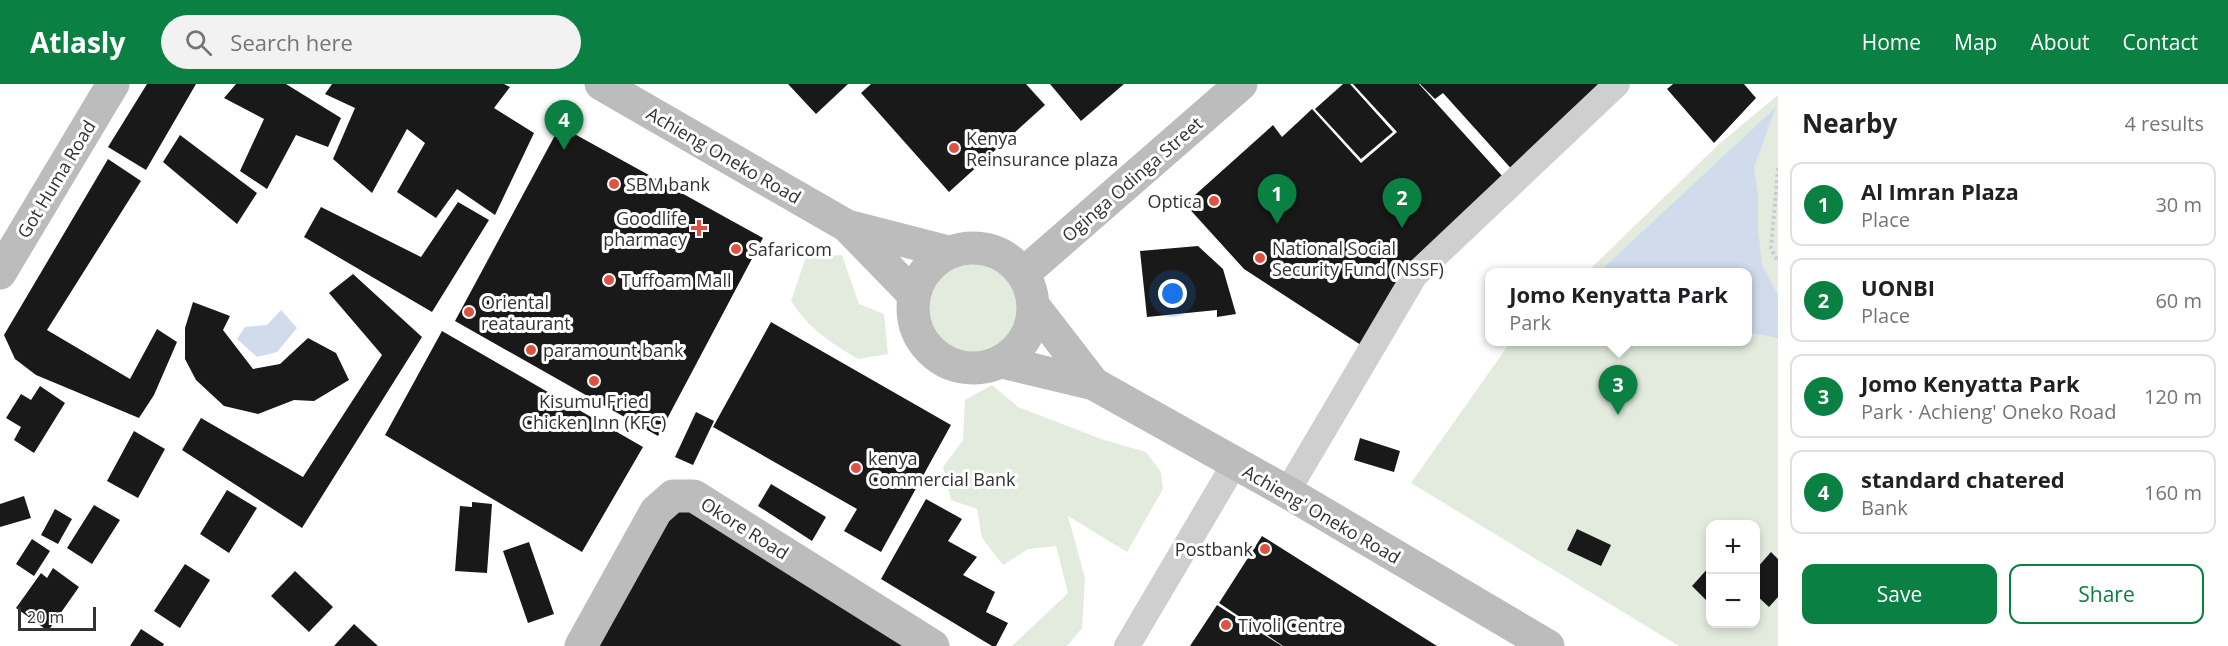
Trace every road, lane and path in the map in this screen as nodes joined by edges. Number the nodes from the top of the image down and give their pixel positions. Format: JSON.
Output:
{"nodes":[{"id":1,"x":113,"y":84,"type":"edge"},
{"id":2,"x":601,"y":84,"type":"edge"},
{"id":3,"x":1212,"y":84,"type":"edge"},
{"id":4,"x":1241,"y":84,"type":"edge"},
{"id":5,"x":1617,"y":84,"type":"edge"},
{"id":6,"x":1778,"y":168,"type":"edge"},
{"id":7,"x":847,"y":226,"type":"junction"},
{"id":8,"x":948,"y":252,"type":"junction"},
{"id":9,"x":1778,"y":262,"type":"edge"},
{"id":10,"x":1017,"y":266,"type":"junction"},
{"id":11,"x":0,"y":273,"type":"edge"},
{"id":12,"x":914,"y":295,"type":"junction"},
{"id":13,"x":1033,"y":305,"type":"junction"},
{"id":14,"x":1002,"y":362,"type":"junction"},
{"id":15,"x":1094,"y":384,"type":"junction"},
{"id":16,"x":1235,"y":464,"type":"junction"},
{"id":17,"x":1287,"y":492,"type":"junction"},
{"id":18,"x":581,"y":646,"type":"edge"},
{"id":19,"x":933,"y":646,"type":"edge"},
{"id":20,"x":1127,"y":646,"type":"edge"},
{"id":21,"x":1548,"y":646,"type":"edge"}],
"edges":[{"from":1,"to":11,"type":"main road","name":"Got Huma Road"},
{"from":2,"to":7,"type":"main road","name":"Achieng Oneko Road"},
{"from":3,"to":10,"type":"main road","name":"Oginga Odinga Street"},
{"from":4,"to":10,"type":"main road","name":"Oginga Odinga Street"},
{"from":5,"to":17,"type":"street"},
{"from":6,"to":9,"type":"path"},
{"from":7,"to":8,"type":"main road","name":"Achieng Oneko Road"},
{"from":7,"to":12,"type":"main road","name":"Achieng Oneko Road"},
{"from":8,"to":10,"type":"main road"},
{"from":8,"to":12,"type":"main road"},
{"from":10,"to":13,"type":"main road"},
{"from":12,"to":14,"type":"main road"},
{"from":13,"to":14,"type":"main road"},
{"from":13,"to":15,"type":"main road","name":"Achieng' Oneko Road"},
{"from":14,"to":15,"type":"main road","name":"Achieng' Oneko Road"},
{"from":15,"to":16,"type":"main road","name":"Achieng' Oneko Road"},
{"from":16,"to":17,"type":"main road","name":"Achieng' Oneko Road"},
{"from":16,"to":20,"type":"street"},
{"from":17,"to":21,"type":"main road","name":"Achieng' Oneko Road"},
{"from":18,"to":19,"type":"main road","name":"Okore Road"}]}
